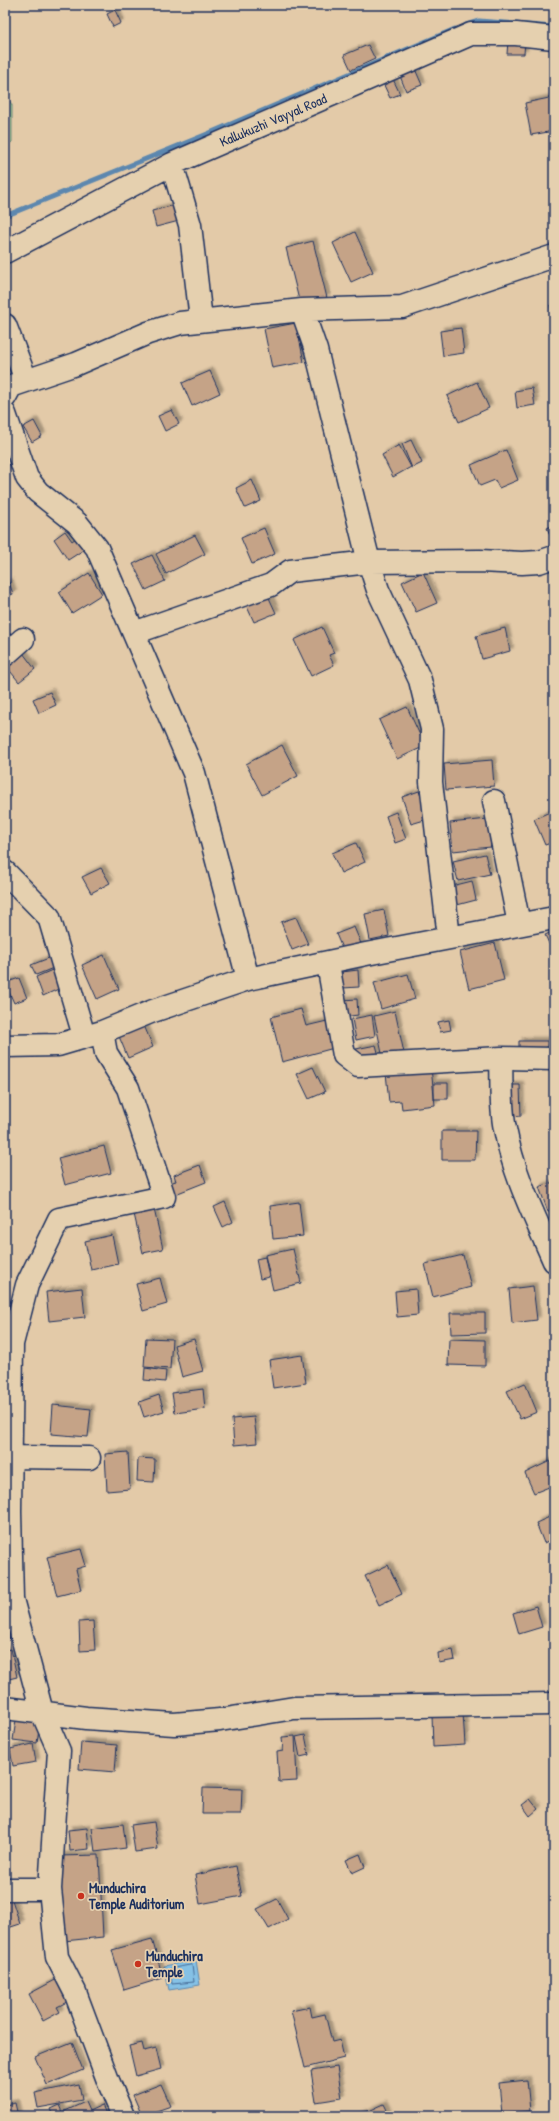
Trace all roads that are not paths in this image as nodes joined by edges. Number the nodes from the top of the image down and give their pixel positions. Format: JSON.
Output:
{"nodes":[{"id":1,"x":554,"y":38,"type":"edge"},
{"id":2,"x":172,"y":164,"type":"junction"},
{"id":3,"x":5,"y":252,"type":"edge"},
{"id":4,"x":554,"y":256,"type":"edge"},
{"id":5,"x":302,"y":310,"type":"junction"},
{"id":6,"x":201,"y":320,"type":"junction"},
{"id":7,"x":5,"y":325,"type":"edge"},
{"id":8,"x":26,"y":380,"type":"junction"},
{"id":9,"x":5,"y":397,"type":"edge"},
{"id":10,"x":5,"y":414,"type":"edge"},
{"id":11,"x":554,"y":557,"type":"edge"},
{"id":12,"x":369,"y":562,"type":"junction"},
{"id":13,"x":134,"y":633,"type":"junction"},
{"id":14,"x":23,"y":639,"type":"dead end"},
{"id":15,"x":5,"y":655,"type":"edge"},
{"id":16,"x":494,"y":801,"type":"dead end"},
{"id":17,"x":5,"y":872,"type":"edge"},
{"id":18,"x":554,"y":918,"type":"edge"},
{"id":19,"x":519,"y":924,"type":"junction"},
{"id":20,"x":449,"y":938,"type":"junction"},
{"id":21,"x":328,"y":964,"type":"junction"},
{"id":22,"x":248,"y":980,"type":"junction"},
{"id":23,"x":93,"y":1034,"type":"junction"},
{"id":24,"x":5,"y":1046,"type":"edge"},
{"id":25,"x":501,"y":1058,"type":"junction"},
{"id":26,"x":554,"y":1059,"type":"edge"},
{"id":27,"x":554,"y":1260,"type":"edge"},
{"id":28,"x":11,"y":1457,"type":"junction"},
{"id":29,"x":89,"y":1458,"type":"dead end"},
{"id":30,"x":8,"y":1491,"type":"edge"},
{"id":31,"x":9,"y":1600,"type":"edge"},
{"id":32,"x":554,"y":1704,"type":"edge"},
{"id":33,"x":5,"y":1708,"type":"edge"},
{"id":34,"x":42,"y":1712,"type":"junction"},
{"id":35,"x":50,"y":1888,"type":"junction"},
{"id":36,"x":5,"y":1889,"type":"edge"},
{"id":37,"x":123,"y":2116,"type":"edge"}],
"edges":[{"from":1,"to":2,"type":"street","name":"Kallukuzhi Vayyal Road"},
{"from":2,"to":3,"type":"street","name":"Kallukuzhi Vayyal Road"},
{"from":2,"to":6,"type":"street"},
{"from":4,"to":5,"type":"street"},
{"from":5,"to":6,"type":"street"},
{"from":5,"to":12,"type":"street"},
{"from":6,"to":8,"type":"street"},
{"from":7,"to":8,"type":"street"},
{"from":8,"to":9,"type":"street"},
{"from":10,"to":13,"type":"street"},
{"from":11,"to":12,"type":"street"},
{"from":12,"to":13,"type":"street"},
{"from":12,"to":20,"type":"street"},
{"from":13,"to":22,"type":"street"},
{"from":14,"to":15,"type":"street"},
{"from":16,"to":19,"type":"street"},
{"from":17,"to":23,"type":"street"},
{"from":18,"to":19,"type":"street"},
{"from":19,"to":20,"type":"street"},
{"from":20,"to":21,"type":"street"},
{"from":21,"to":22,"type":"street"},
{"from":21,"to":25,"type":"street"},
{"from":22,"to":23,"type":"street"},
{"from":23,"to":24,"type":"street"},
{"from":23,"to":28,"type":"street"},
{"from":25,"to":26,"type":"street"},
{"from":25,"to":27,"type":"street"},
{"from":28,"to":29,"type":"street"},
{"from":28,"to":30,"type":"street"},
{"from":30,"to":31,"type":"street"},
{"from":31,"to":34,"type":"street"},
{"from":32,"to":34,"type":"street"},
{"from":33,"to":34,"type":"street"},
{"from":34,"to":35,"type":"street"},
{"from":35,"to":36,"type":"street"},
{"from":35,"to":37,"type":"street"}]}
